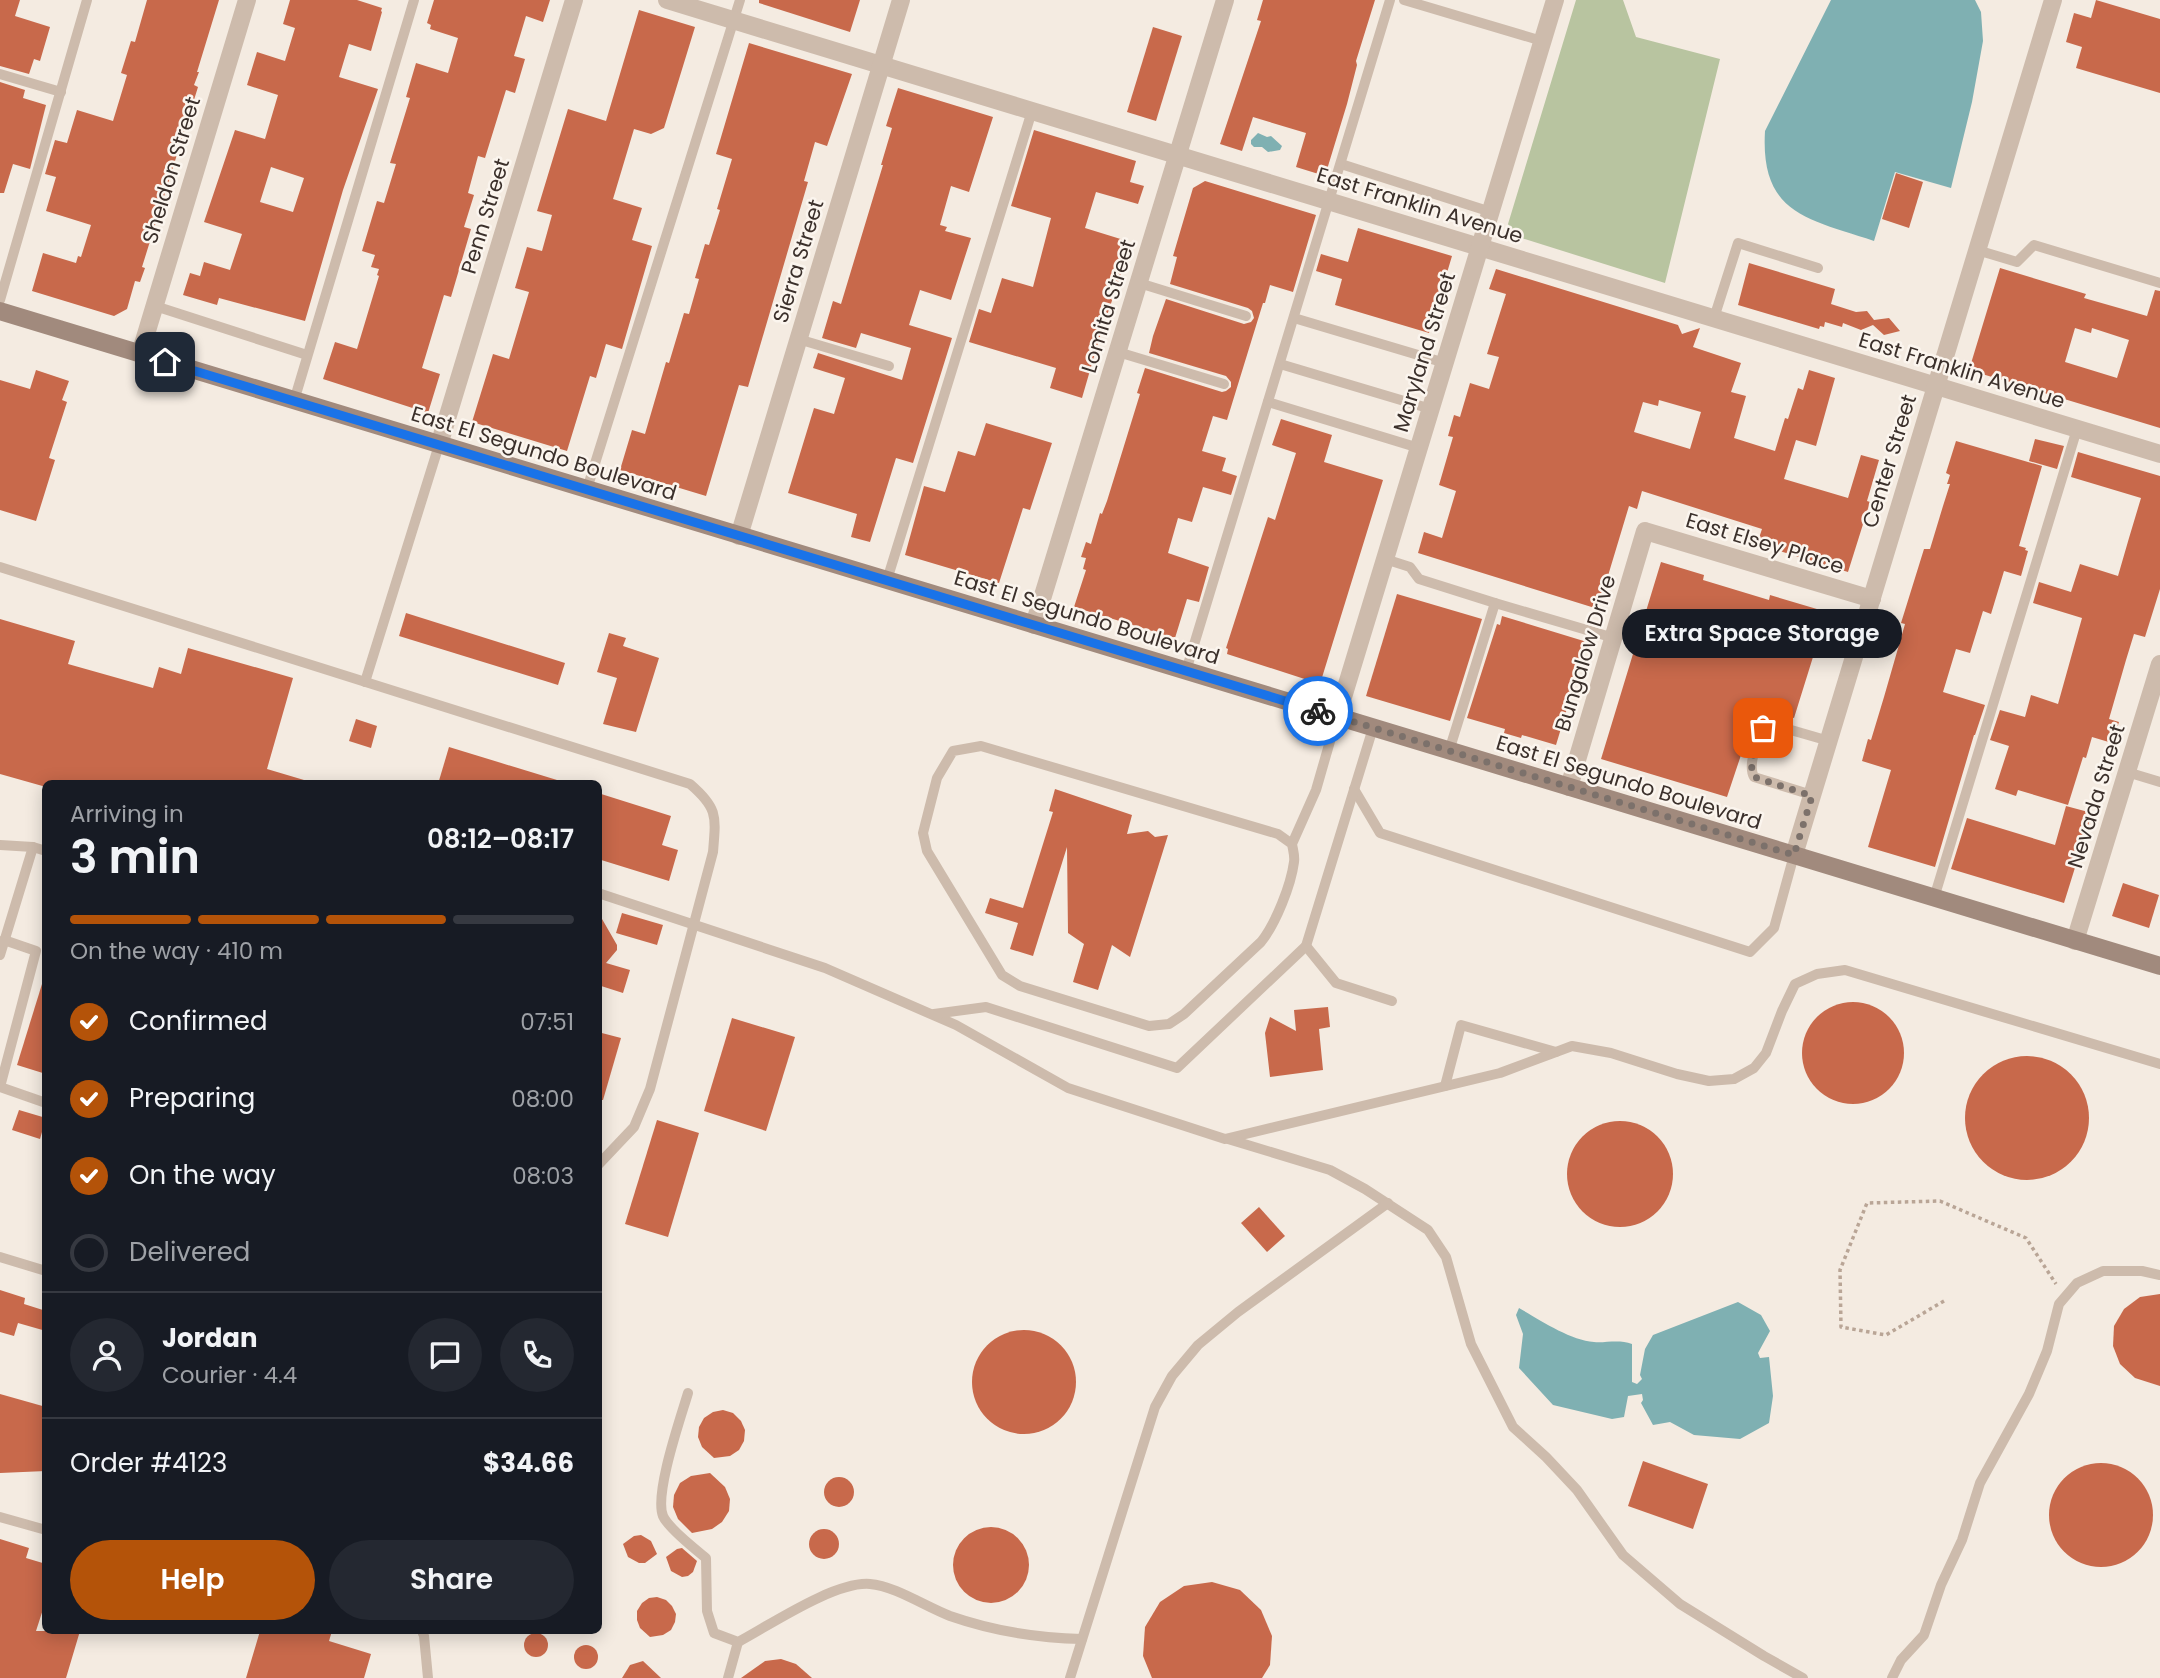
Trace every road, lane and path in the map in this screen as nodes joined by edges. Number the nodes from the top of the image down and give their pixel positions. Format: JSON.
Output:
{"nodes":[{"id":1,"x":87,"y":0,"type":"edge"},
{"id":2,"x":247,"y":0,"type":"edge"},
{"id":3,"x":414,"y":0,"type":"edge"},
{"id":4,"x":574,"y":0,"type":"edge"},
{"id":5,"x":667,"y":0,"type":"edge"},
{"id":6,"x":740,"y":0,"type":"edge"},
{"id":7,"x":901,"y":0,"type":"edge"},
{"id":8,"x":1225,"y":0,"type":"edge"},
{"id":9,"x":1390,"y":0,"type":"edge"},
{"id":10,"x":1404,"y":0,"type":"edge"},
{"id":11,"x":1555,"y":0,"type":"edge"},
{"id":12,"x":2053,"y":0,"type":"edge"},
{"id":13,"x":733,"y":20,"type":"junction"},
{"id":14,"x":1542,"y":41,"type":"junction"},
{"id":15,"x":881,"y":65,"type":"junction"},
{"id":16,"x":0,"y":74,"type":"edge"},
{"id":17,"x":61,"y":92,"type":"junction"},
{"id":18,"x":1032,"y":111,"type":"junction"},
{"id":19,"x":1178,"y":155,"type":"junction"},
{"id":20,"x":1341,"y":164,"type":"junction"},
{"id":21,"x":1329,"y":201,"type":"junction"},
{"id":22,"x":1491,"y":212,"type":"junction"},
{"id":23,"x":1480,"y":247,"type":"junction"},
{"id":24,"x":1977,"y":250,"type":"junction"},
{"id":25,"x":1818,"y":268,"type":"dead end"},
{"id":26,"x":1139,"y":283,"type":"junction"},
{"id":27,"x":2160,"y":283,"type":"edge"},
{"id":28,"x":0,"y":300,"type":"edge"},
{"id":29,"x":155,"y":306,"type":"junction"},
{"id":30,"x":0,"y":311,"type":"edge"},
{"id":31,"x":1246,"y":316,"type":"dead end"},
{"id":32,"x":1294,"y":318,"type":"junction"},
{"id":33,"x":1714,"y":318,"type":"junction"},
{"id":34,"x":798,"y":340,"type":"junction"},
{"id":35,"x":1118,"y":352,"type":"junction"},
{"id":36,"x":139,"y":354,"type":"junction"},
{"id":37,"x":307,"y":355,"type":"junction"},
{"id":38,"x":1445,"y":363,"type":"junction"},
{"id":39,"x":1280,"y":364,"type":"junction"},
{"id":40,"x":889,"y":366,"type":"dead end"},
{"id":41,"x":1224,"y":384,"type":"dead end"},
{"id":42,"x":1936,"y":386,"type":"junction"},
{"id":43,"x":294,"y":401,"type":"junction"},
{"id":44,"x":1268,"y":402,"type":"junction"},
{"id":45,"x":1431,"y":409,"type":"junction"},
{"id":46,"x":2077,"y":429,"type":"junction"},
{"id":47,"x":439,"y":445,"type":"junction"},
{"id":48,"x":1419,"y":448,"type":"junction"},
{"id":49,"x":2160,"y":454,"type":"edge"},
{"id":50,"x":587,"y":489,"type":"junction"},
{"id":51,"x":1645,"y":531,"type":"joint"},
{"id":52,"x":739,"y":536,"type":"junction"},
{"id":53,"x":1385,"y":559,"type":"junction"},
{"id":54,"x":0,"y":566,"type":"edge"},
{"id":55,"x":887,"y":580,"type":"junction"},
{"id":56,"x":1872,"y":599,"type":"junction"},
{"id":57,"x":1495,"y":603,"type":"junction"},
{"id":58,"x":1034,"y":625,"type":"junction"},
{"id":59,"x":1614,"y":638,"type":"junction"},
{"id":60,"x":2160,"y":664,"type":"edge"},
{"id":61,"x":1186,"y":671,"type":"junction"},
{"id":62,"x":365,"y":682,"type":"junction"},
{"id":63,"x":2153,"y":710,"type":"edge"},
{"id":64,"x":1338,"y":717,"type":"junction"},
{"id":65,"x":1373,"y":728,"type":"junction"},
{"id":66,"x":1829,"y":741,"type":"junction"},
{"id":67,"x":1449,"y":751,"type":"junction"},
{"id":68,"x":2127,"y":772,"type":"junction"},
{"id":69,"x":2160,"y":782,"type":"edge"},
{"id":70,"x":1569,"y":788,"type":"junction"},
{"id":71,"x":1354,"y":789,"type":"junction"},
{"id":72,"x":1812,"y":796,"type":"junction"},
{"id":73,"x":1292,"y":844,"type":"junction"},
{"id":74,"x":0,"y":845,"type":"edge"},
{"id":75,"x":33,"y":847,"type":"junction"},
{"id":76,"x":42,"y":850,"type":"edge"},
{"id":77,"x":1794,"y":855,"type":"junction"},
{"id":78,"x":602,"y":893,"type":"edge"},
{"id":79,"x":1934,"y":898,"type":"junction"},
{"id":80,"x":694,"y":923,"type":"junction"},
{"id":81,"x":2,"y":941,"type":"edge"},
{"id":82,"x":2075,"y":941,"type":"junction"},
{"id":83,"x":1306,"y":946,"type":"junction"},
{"id":84,"x":0,"y":954,"type":"edge"},
{"id":85,"x":2160,"y":967,"type":"edge"},
{"id":86,"x":1392,"y":1001,"type":"dead end"},
{"id":87,"x":933,"y":1014,"type":"junction"},
{"id":88,"x":1556,"y":1052,"type":"junction"},
{"id":89,"x":2160,"y":1064,"type":"edge"},
{"id":90,"x":1445,"y":1086,"type":"junction"},
{"id":91,"x":0,"y":1087,"type":"edge"},
{"id":92,"x":42,"y":1102,"type":"edge"},
{"id":93,"x":1225,"y":1139,"type":"junction"},
{"id":94,"x":602,"y":1161,"type":"edge"},
{"id":95,"x":1388,"y":1203,"type":"junction"},
{"id":96,"x":0,"y":1257,"type":"edge"},
{"id":97,"x":42,"y":1270,"type":"edge"},
{"id":98,"x":2160,"y":1275,"type":"edge"},
{"id":99,"x":2065,"y":1297,"type":"junction"},
{"id":100,"x":1944,"y":1301,"type":"dead end"},
{"id":101,"x":688,"y":1393,"type":"dead end"},
{"id":102,"x":0,"y":1517,"type":"edge"},
{"id":103,"x":42,"y":1529,"type":"edge"},
{"id":104,"x":422,"y":1634,"type":"edge"},
{"id":105,"x":1082,"y":1639,"type":"junction"},
{"id":106,"x":738,"y":1643,"type":"junction"},
{"id":107,"x":428,"y":1678,"type":"edge"},
{"id":108,"x":727,"y":1678,"type":"edge"},
{"id":109,"x":1070,"y":1678,"type":"edge"},
{"id":110,"x":1803,"y":1678,"type":"edge"},
{"id":111,"x":1892,"y":1678,"type":"edge"}],
"edges":[{"from":1,"to":17,"type":"lane"},
{"from":2,"to":29,"type":"street","name":"Sheldon Street"},
{"from":3,"to":37,"type":"lane"},
{"from":4,"to":47,"type":"street","name":"Penn Street"},
{"from":5,"to":13,"type":"street","name":"East Franklin Avenue"},
{"from":6,"to":13,"type":"lane"},
{"from":7,"to":15,"type":"street","name":"Sierra Street"},
{"from":8,"to":19,"type":"street","name":"Lomita Street"},
{"from":9,"to":20,"type":"lane"},
{"from":10,"to":14,"type":"lane"},
{"from":11,"to":14,"type":"street","name":"Maryland Street"},
{"from":12,"to":24,"type":"street","name":"Center Street"},
{"from":13,"to":15,"type":"street","name":"East Franklin Avenue"},
{"from":13,"to":50,"type":"lane"},
{"from":14,"to":22,"type":"street","name":"Maryland Street"},
{"from":15,"to":18,"type":"street","name":"East Franklin Avenue"},
{"from":15,"to":34,"type":"street","name":"Sierra Street"},
{"from":16,"to":17,"type":"lane"},
{"from":17,"to":28,"type":"lane"},
{"from":18,"to":19,"type":"street","name":"East Franklin Avenue"},
{"from":18,"to":55,"type":"lane"},
{"from":19,"to":21,"type":"street","name":"East Franklin Avenue"},
{"from":19,"to":26,"type":"street","name":"Lomita Street"},
{"from":20,"to":21,"type":"lane"},
{"from":20,"to":22,"type":"lane"},
{"from":21,"to":23,"type":"street","name":"East Franklin Avenue"},
{"from":21,"to":32,"type":"lane"},
{"from":22,"to":23,"type":"street","name":"Maryland Street"},
{"from":23,"to":33,"type":"street","name":"East Franklin Avenue"},
{"from":23,"to":38,"type":"street","name":"Maryland Street"},
{"from":24,"to":27,"type":"lane"},
{"from":24,"to":42,"type":"street","name":"Center Street"},
{"from":25,"to":33,"type":"lane"},
{"from":26,"to":31,"type":"lane"},
{"from":26,"to":35,"type":"street","name":"Lomita Street"},
{"from":29,"to":36,"type":"street","name":"Sheldon Street"},
{"from":29,"to":37,"type":"lane"},
{"from":30,"to":36,"type":"main road","name":"East El Segundo Boulevard"},
{"from":32,"to":38,"type":"lane"},
{"from":32,"to":39,"type":"lane"},
{"from":33,"to":42,"type":"street","name":"East Franklin Avenue"},
{"from":34,"to":40,"type":"lane"},
{"from":34,"to":52,"type":"street","name":"Sierra Street"},
{"from":35,"to":41,"type":"lane"},
{"from":35,"to":58,"type":"street","name":"Lomita Street"},
{"from":36,"to":43,"type":"main road","name":"East El Segundo Boulevard"},
{"from":37,"to":43,"type":"lane"},
{"from":38,"to":45,"type":"street","name":"Maryland Street"},
{"from":39,"to":44,"type":"lane"},
{"from":39,"to":45,"type":"lane"},
{"from":42,"to":46,"type":"street","name":"East Franklin Avenue"},
{"from":42,"to":56,"type":"street","name":"Center Street"},
{"from":43,"to":47,"type":"main road","name":"East El Segundo Boulevard"},
{"from":44,"to":48,"type":"lane"},
{"from":44,"to":61,"type":"lane"},
{"from":45,"to":48,"type":"street","name":"Maryland Street"},
{"from":46,"to":49,"type":"street","name":"East Franklin Avenue"},
{"from":46,"to":79,"type":"lane"},
{"from":47,"to":50,"type":"main road","name":"East El Segundo Boulevard"},
{"from":47,"to":62,"type":"lane"},
{"from":48,"to":53,"type":"street","name":"Maryland Street"},
{"from":50,"to":52,"type":"main road","name":"East El Segundo Boulevard"},
{"from":51,"to":56,"type":"street","name":"East Elsey Place"},
{"from":51,"to":59,"type":"street","name":"Bungalow Drive"},
{"from":52,"to":55,"type":"main road","name":"East El Segundo Boulevard"},
{"from":53,"to":57,"type":"lane"},
{"from":53,"to":64,"type":"street","name":"Maryland Street"},
{"from":54,"to":62,"type":"lane"},
{"from":55,"to":58,"type":"main road","name":"East El Segundo Boulevard"},
{"from":56,"to":66,"type":"street","name":"Center Street"},
{"from":57,"to":59,"type":"lane"},
{"from":57,"to":67,"type":"lane"},
{"from":58,"to":61,"type":"main road","name":"East El Segundo Boulevard"},
{"from":59,"to":70,"type":"street","name":"Bungalow Drive"},
{"from":60,"to":63,"type":"street","name":"Nevada Street"},
{"from":61,"to":64,"type":"main road","name":"East El Segundo Boulevard"},
{"from":62,"to":80,"type":"lane"},
{"from":63,"to":68,"type":"street","name":"Nevada Street"},
{"from":64,"to":65,"type":"main road","name":"East El Segundo Boulevard"},
{"from":64,"to":73,"type":"lane"},
{"from":65,"to":67,"type":"main road","name":"East El Segundo Boulevard"},
{"from":65,"to":71,"type":"lane"},
{"from":66,"to":72,"type":"street","name":"Center Street"},
{"from":66,"to":72,"type":"lane"},
{"from":67,"to":70,"type":"main road","name":"East El Segundo Boulevard"},
{"from":68,"to":69,"type":"lane"},
{"from":68,"to":82,"type":"street","name":"Nevada Street"},
{"from":70,"to":77,"type":"main road","name":"East El Segundo Boulevard"},
{"from":71,"to":77,"type":"lane"},
{"from":71,"to":83,"type":"lane"},
{"from":72,"to":77,"type":"street","name":"Center Street"},
{"from":73,"to":73,"type":"lane"},
{"from":74,"to":75,"type":"lane"},
{"from":75,"to":76,"type":"lane"},
{"from":75,"to":81,"type":"lane"},
{"from":77,"to":79,"type":"main road","name":"East El Segundo Boulevard"},
{"from":78,"to":80,"type":"lane"},
{"from":79,"to":82,"type":"main road","name":"East El Segundo Boulevard"},
{"from":80,"to":87,"type":"lane"},
{"from":80,"to":94,"type":"lane"},
{"from":81,"to":84,"type":"lane"},
{"from":81,"to":91,"type":"lane"},
{"from":82,"to":85,"type":"main road","name":"East El Segundo Boulevard"},
{"from":83,"to":86,"type":"lane"},
{"from":83,"to":87,"type":"lane"},
{"from":87,"to":93,"type":"lane"},
{"from":88,"to":89,"type":"lane"},
{"from":88,"to":90,"type":"lane"},
{"from":88,"to":90,"type":"lane"},
{"from":90,"to":93,"type":"lane"},
{"from":91,"to":92,"type":"lane"},
{"from":93,"to":95,"type":"lane"},
{"from":95,"to":105,"type":"lane"},
{"from":95,"to":110,"type":"lane"},
{"from":96,"to":97,"type":"lane"},
{"from":98,"to":99,"type":"lane"},
{"from":99,"to":100,"type":"path"},
{"from":99,"to":111,"type":"lane"},
{"from":101,"to":106,"type":"lane"},
{"from":102,"to":103,"type":"lane"},
{"from":104,"to":107,"type":"lane"},
{"from":105,"to":106,"type":"lane"},
{"from":105,"to":109,"type":"lane"},
{"from":106,"to":108,"type":"lane"}]}
